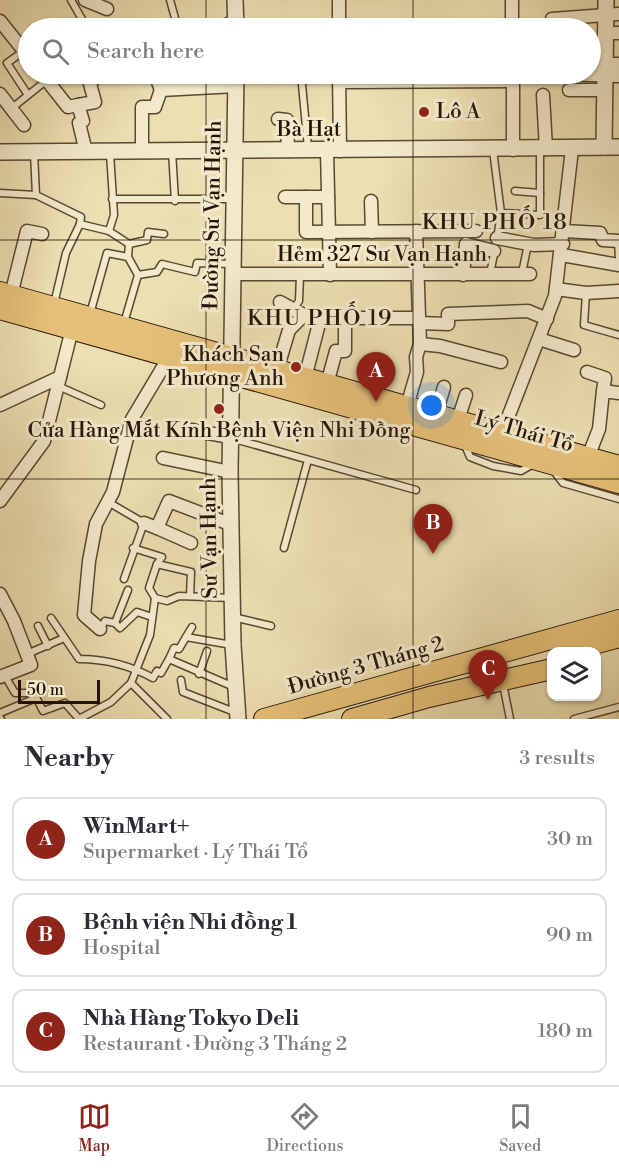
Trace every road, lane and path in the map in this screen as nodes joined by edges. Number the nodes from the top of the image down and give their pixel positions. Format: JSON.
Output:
{"nodes":[{"id":1,"x":70,"y":0,"type":"edge"},
{"id":2,"x":85,"y":0,"type":"edge"},
{"id":3,"x":169,"y":0,"type":"edge"},
{"id":4,"x":235,"y":0,"type":"edge"},
{"id":5,"x":339,"y":0,"type":"edge"},
{"id":6,"x":512,"y":0,"type":"edge"},
{"id":7,"x":107,"y":9,"type":"dead end"},
{"id":8,"x":610,"y":9,"type":"edge"},
{"id":9,"x":81,"y":18,"type":"edge"},
{"id":10,"x":175,"y":18,"type":"edge"},
{"id":11,"x":236,"y":18,"type":"edge"},
{"id":12,"x":339,"y":18,"type":"edge"},
{"id":13,"x":512,"y":18,"type":"edge"},
{"id":14,"x":558,"y":18,"type":"edge"},
{"id":15,"x":0,"y":21,"type":"edge"},
{"id":16,"x":612,"y":33,"type":"edge"},
{"id":17,"x":18,"y":42,"type":"edge"},
{"id":18,"x":18,"y":58,"type":"edge"},
{"id":19,"x":607,"y":72,"type":"edge"},
{"id":20,"x":18,"y":80,"type":"edge"},
{"id":21,"x":21,"y":84,"type":"edge"},
{"id":22,"x":38,"y":84,"type":"edge"},
{"id":23,"x":50,"y":84,"type":"edge"},
{"id":24,"x":90,"y":84,"type":"edge"},
{"id":25,"x":158,"y":84,"type":"edge"},
{"id":26,"x":206,"y":84,"type":"edge"},
{"id":27,"x":236,"y":84,"type":"edge"},
{"id":28,"x":302,"y":84,"type":"edge"},
{"id":29,"x":340,"y":84,"type":"edge"},
{"id":30,"x":513,"y":84,"type":"edge"},
{"id":31,"x":582,"y":84,"type":"edge"},
{"id":32,"x":161,"y":90,"type":"junction"},
{"id":33,"x":569,"y":90,"type":"dead end"},
{"id":34,"x":0,"y":94,"type":"edge"},
{"id":35,"x":28,"y":95,"type":"junction"},
{"id":36,"x":543,"y":95,"type":"dead end"},
{"id":37,"x":78,"y":105,"type":"junction"},
{"id":38,"x":12,"y":108,"type":"junction"},
{"id":39,"x":278,"y":119,"type":"dead end"},
{"id":40,"x":24,"y":125,"type":"dead end"},
{"id":41,"x":612,"y":147,"type":"edge"},
{"id":42,"x":572,"y":148,"type":"junction"},
{"id":43,"x":543,"y":149,"type":"junction"},
{"id":44,"x":172,"y":150,"type":"junction"},
{"id":45,"x":235,"y":150,"type":"junction"},
{"id":46,"x":494,"y":150,"type":"junction"},
{"id":47,"x":513,"y":150,"type":"junction"},
{"id":48,"x":142,"y":151,"type":"junction"},
{"id":49,"x":288,"y":151,"type":"junction"},
{"id":50,"x":308,"y":151,"type":"junction"},
{"id":51,"x":334,"y":151,"type":"junction"},
{"id":52,"x":86,"y":152,"type":"junction"},
{"id":53,"x":110,"y":152,"type":"junction"},
{"id":54,"x":0,"y":153,"type":"edge"},
{"id":55,"x":34,"y":153,"type":"junction"},
{"id":56,"x":515,"y":191,"type":"dead end"},
{"id":57,"x":0,"y":193,"type":"edge"},
{"id":58,"x":540,"y":193,"type":"junction"},
{"id":59,"x":36,"y":195,"type":"junction"},
{"id":60,"x":285,"y":197,"type":"dead end"},
{"id":61,"x":306,"y":197,"type":"junction"},
{"id":62,"x":328,"y":197,"type":"junction"},
{"id":63,"x":112,"y":199,"type":"junction"},
{"id":64,"x":234,"y":199,"type":"junction"},
{"id":65,"x":175,"y":201,"type":"junction"},
{"id":66,"x":371,"y":201,"type":"dead end"},
{"id":67,"x":501,"y":213,"type":"junction"},
{"id":68,"x":80,"y":224,"type":"junction"},
{"id":69,"x":109,"y":231,"type":"junction"},
{"id":70,"x":416,"y":231,"type":"junction"},
{"id":71,"x":476,"y":231,"type":"dead end"},
{"id":72,"x":564,"y":231,"type":"junction"},
{"id":73,"x":372,"y":232,"type":"junction"},
{"id":74,"x":329,"y":233,"type":"junction"},
{"id":75,"x":42,"y":234,"type":"dead end"},
{"id":76,"x":164,"y":234,"type":"dead end"},
{"id":77,"x":497,"y":238,"type":"junction"},
{"id":78,"x":618,"y":241,"type":"edge"},
{"id":79,"x":129,"y":244,"type":"junction"},
{"id":80,"x":528,"y":244,"type":"junction"},
{"id":81,"x":562,"y":250,"type":"junction"},
{"id":82,"x":494,"y":251,"type":"junction"},
{"id":83,"x":128,"y":257,"type":"junction"},
{"id":84,"x":619,"y":258,"type":"edge"},
{"id":85,"x":619,"y":265,"type":"edge"},
{"id":86,"x":234,"y":269,"type":"junction"},
{"id":87,"x":526,"y":274,"type":"joint"},
{"id":88,"x":138,"y":275,"type":"junction"},
{"id":89,"x":300,"y":275,"type":"junction"},
{"id":90,"x":330,"y":275,"type":"junction"},
{"id":91,"x":419,"y":275,"type":"junction"},
{"id":92,"x":463,"y":275,"type":"junction"},
{"id":93,"x":490,"y":275,"type":"junction"},
{"id":94,"x":556,"y":289,"type":"junction"},
{"id":95,"x":619,"y":291,"type":"edge"},
{"id":96,"x":586,"y":293,"type":"junction"},
{"id":97,"x":4,"y":299,"type":"edge"},
{"id":98,"x":280,"y":302,"type":"dead end"},
{"id":99,"x":53,"y":307,"type":"junction"},
{"id":100,"x":299,"y":311,"type":"junction"},
{"id":101,"x":321,"y":316,"type":"junction"},
{"id":102,"x":89,"y":317,"type":"junction"},
{"id":103,"x":345,"y":318,"type":"junction"},
{"id":104,"x":547,"y":319,"type":"junction"},
{"id":105,"x":419,"y":321,"type":"junction"},
{"id":106,"x":123,"y":327,"type":"junction"},
{"id":107,"x":72,"y":329,"type":"junction"},
{"id":108,"x":619,"y":335,"type":"edge"},
{"id":109,"x":539,"y":339,"type":"junction"},
{"id":110,"x":420,"y":344,"type":"junction"},
{"id":111,"x":574,"y":350,"type":"dead end"},
{"id":112,"x":169,"y":357,"type":"junction"},
{"id":113,"x":501,"y":362,"type":"dead end"},
{"id":114,"x":233,"y":366,"type":"junction"},
{"id":115,"x":277,"y":370,"type":"junction"},
{"id":116,"x":587,"y":372,"type":"dead end"},
{"id":117,"x":305,"y":378,"type":"junction"},
{"id":118,"x":59,"y":382,"type":"junction"},
{"id":119,"x":327,"y":384,"type":"junction"},
{"id":120,"x":444,"y":387,"type":"dead end"},
{"id":121,"x":603,"y":391,"type":"junction"},
{"id":122,"x":619,"y":393,"type":"edge"},
{"id":123,"x":466,"y":395,"type":"dead end"},
{"id":124,"x":0,"y":405,"type":"edge"},
{"id":125,"x":101,"y":405,"type":"dead end"},
{"id":126,"x":407,"y":406,"type":"junction"},
{"id":127,"x":436,"y":414,"type":"junction"},
{"id":128,"x":458,"y":420,"type":"junction"},
{"id":129,"x":191,"y":430,"type":"dead end"},
{"id":130,"x":502,"y":433,"type":"junction"},
{"id":131,"x":230,"y":437,"type":"junction"},
{"id":132,"x":164,"y":458,"type":"dead end"},
{"id":133,"x":308,"y":460,"type":"junction"},
{"id":134,"x":544,"y":462,"type":"junction"},
{"id":135,"x":590,"y":463,"type":"junction"},
{"id":136,"x":619,"y":466,"type":"edge"},
{"id":137,"x":230,"y":472,"type":"junction"},
{"id":138,"x":619,"y":483,"type":"edge"},
{"id":139,"x":416,"y":490,"type":"dead end"},
{"id":140,"x":619,"y":500,"type":"edge"},
{"id":141,"x":0,"y":501,"type":"edge"},
{"id":142,"x":108,"y":501,"type":"junction"},
{"id":143,"x":144,"y":524,"type":"junction"},
{"id":144,"x":232,"y":525,"type":"junction"},
{"id":145,"x":158,"y":528,"type":"junction"},
{"id":146,"x":191,"y":543,"type":"dead end"},
{"id":147,"x":134,"y":548,"type":"junction"},
{"id":148,"x":284,"y":548,"type":"dead end"},
{"id":149,"x":157,"y":564,"type":"junction"},
{"id":150,"x":124,"y":579,"type":"dead end"},
{"id":151,"x":128,"y":590,"type":"dead end"},
{"id":152,"x":0,"y":594,"type":"edge"},
{"id":153,"x":190,"y":596,"type":"junction"},
{"id":154,"x":155,"y":598,"type":"junction"},
{"id":155,"x":232,"y":598,"type":"junction"},
{"id":156,"x":232,"y":616,"type":"junction"},
{"id":157,"x":152,"y":617,"type":"junction"},
{"id":158,"x":51,"y":618,"type":"dead end"},
{"id":159,"x":619,"y":620,"type":"edge"},
{"id":160,"x":115,"y":623,"type":"junction"},
{"id":161,"x":38,"y":626,"type":"dead end"},
{"id":162,"x":192,"y":627,"type":"dead end"},
{"id":163,"x":271,"y":627,"type":"dead end"},
{"id":164,"x":619,"y":627,"type":"edge"},
{"id":165,"x":100,"y":628,"type":"joint"},
{"id":166,"x":596,"y":630,"type":"junction"},
{"id":167,"x":186,"y":637,"type":"junction"},
{"id":168,"x":619,"y":637,"type":"edge"},
{"id":169,"x":64,"y":638,"type":"junction"},
{"id":170,"x":233,"y":645,"type":"junction"},
{"id":171,"x":48,"y":646,"type":"junction"},
{"id":172,"x":580,"y":647,"type":"edge"},
{"id":173,"x":207,"y":651,"type":"dead end"},
{"id":174,"x":619,"y":651,"type":"edge"},
{"id":175,"x":547,"y":655,"type":"edge"},
{"id":176,"x":601,"y":656,"type":"edge"},
{"id":177,"x":29,"y":659,"type":"junction"},
{"id":178,"x":169,"y":659,"type":"junction"},
{"id":179,"x":488,"y":659,"type":"junction"},
{"id":180,"x":547,"y":670,"type":"edge"},
{"id":181,"x":137,"y":671,"type":"junction"},
{"id":182,"x":199,"y":674,"type":"junction"},
{"id":183,"x":2,"y":676,"type":"edge"},
{"id":184,"x":181,"y":680,"type":"dead end"},
{"id":185,"x":503,"y":682,"type":"junction"},
{"id":186,"x":131,"y":683,"type":"junction"},
{"id":187,"x":405,"y":684,"type":"junction"},
{"id":188,"x":236,"y":688,"type":"junction"},
{"id":189,"x":428,"y":691,"type":"junction"},
{"id":190,"x":36,"y":698,"type":"junction"},
{"id":191,"x":356,"y":705,"type":"edge"},
{"id":192,"x":619,"y":707,"type":"edge"},
{"id":193,"x":0,"y":713,"type":"edge"},
{"id":194,"x":238,"y":716,"type":"edge"},
{"id":195,"x":294,"y":717,"type":"edge"},
{"id":196,"x":79,"y":719,"type":"edge"},
{"id":197,"x":167,"y":719,"type":"edge"},
{"id":198,"x":264,"y":719,"type":"edge"},
{"id":199,"x":510,"y":719,"type":"edge"},
{"id":200,"x":574,"y":719,"type":"edge"}],
"edges":[{"from":1,"to":9,"type":"lane"},
{"from":2,"to":7,"type":"street"},
{"from":3,"to":10,"type":"lane"},
{"from":4,"to":11,"type":"street"},
{"from":5,"to":12,"type":"street"},
{"from":6,"to":13,"type":"street"},
{"from":8,"to":14,"type":"street"},
{"from":8,"to":16,"type":"street"},
{"from":15,"to":17,"type":"street"},
{"from":16,"to":19,"type":"street"},
{"from":18,"to":20,"type":"lane"},
{"from":19,"to":41,"type":"street"},
{"from":21,"to":35,"type":"lane"},
{"from":22,"to":35,"type":"lane"},
{"from":23,"to":37,"type":"street"},
{"from":24,"to":37,"type":"street"},
{"from":25,"to":32,"type":"street"},
{"from":26,"to":32,"type":"street"},
{"from":27,"to":45,"type":"street","name":"Đường Sư Vạn Hạnh"},
{"from":28,"to":50,"type":"lane"},
{"from":29,"to":51,"type":"street"},
{"from":30,"to":47,"type":"street"},
{"from":31,"to":33,"type":"street"},
{"from":32,"to":48,"type":"street"},
{"from":34,"to":38,"type":"street"},
{"from":35,"to":38,"type":"lane"},
{"from":36,"to":43,"type":"street"},
{"from":37,"to":52,"type":"street"},
{"from":38,"to":40,"type":"street"},
{"from":39,"to":49,"type":"street"},
{"from":41,"to":42,"type":"street","name":"Bà Hạt"},
{"from":42,"to":43,"type":"street","name":"Bà Hạt"},
{"from":42,"to":72,"type":"street"},
{"from":43,"to":47,"type":"street","name":"Bà Hạt"},
{"from":43,"to":58,"type":"lane"},
{"from":44,"to":45,"type":"street","name":"Bà Hạt"},
{"from":44,"to":48,"type":"street","name":"Bà Hạt"},
{"from":44,"to":65,"type":"lane"},
{"from":45,"to":49,"type":"street","name":"Bà Hạt"},
{"from":45,"to":64,"type":"street","name":"Đường Sư Vạn Hạnh"},
{"from":46,"to":47,"type":"street","name":"Bà Hạt"},
{"from":46,"to":51,"type":"street","name":"Bà Hạt"},
{"from":46,"to":67,"type":"lane"},
{"from":48,"to":53,"type":"street","name":"Bà Hạt"},
{"from":49,"to":50,"type":"street","name":"Bà Hạt"},
{"from":50,"to":51,"type":"street","name":"Bà Hạt"},
{"from":51,"to":62,"type":"street"},
{"from":52,"to":53,"type":"street","name":"Bà Hạt"},
{"from":52,"to":55,"type":"street","name":"Bà Hạt"},
{"from":53,"to":63,"type":"lane"},
{"from":54,"to":55,"type":"street","name":"Bà Hạt"},
{"from":55,"to":59,"type":"lane"},
{"from":56,"to":58,"type":"lane"},
{"from":57,"to":59,"type":"lane"},
{"from":58,"to":67,"type":"lane"},
{"from":59,"to":68,"type":"lane"},
{"from":60,"to":61,"type":"street"},
{"from":61,"to":62,"type":"street"},
{"from":61,"to":74,"type":"street"},
{"from":62,"to":74,"type":"street"},
{"from":63,"to":65,"type":"lane"},
{"from":63,"to":69,"type":"lane"},
{"from":64,"to":65,"type":"lane"},
{"from":64,"to":86,"type":"street","name":"Đường Sư Vạn Hạnh"},
{"from":66,"to":73,"type":"street"},
{"from":67,"to":77,"type":"lane"},
{"from":68,"to":69,"type":"lane"},
{"from":68,"to":99,"type":"lane"},
{"from":69,"to":79,"type":"lane"},
{"from":70,"to":71,"type":"street"},
{"from":70,"to":73,"type":"street"},
{"from":70,"to":91,"type":"street"},
{"from":72,"to":78,"type":"street"},
{"from":72,"to":81,"type":"street"},
{"from":73,"to":74,"type":"street"},
{"from":74,"to":90,"type":"street"},
{"from":75,"to":97,"type":"street"},
{"from":76,"to":79,"type":"lane"},
{"from":77,"to":80,"type":"street"},
{"from":77,"to":82,"type":"lane"},
{"from":78,"to":84,"type":"lane"},
{"from":79,"to":83,"type":"lane"},
{"from":80,"to":81,"type":"street"},
{"from":80,"to":87,"type":"lane"},
{"from":81,"to":85,"type":"street"},
{"from":81,"to":94,"type":"street"},
{"from":82,"to":92,"type":"street"},
{"from":82,"to":93,"type":"lane"},
{"from":83,"to":88,"type":"lane"},
{"from":83,"to":102,"type":"lane"},
{"from":86,"to":88,"type":"lane"},
{"from":86,"to":89,"type":"street","name":"Hẻm 327 Sư Vạn Hạnh"},
{"from":86,"to":114,"type":"street","name":"Đường Sư Vạn Hạnh"},
{"from":87,"to":93,"type":"street","name":"Hẻm 327 Sư Vạn Hạnh"},
{"from":88,"to":106,"type":"lane"},
{"from":89,"to":90,"type":"street","name":"Hẻm 327 Sư Vạn Hạnh"},
{"from":89,"to":100,"type":"lane"},
{"from":90,"to":91,"type":"street","name":"Hẻm 327 Sư Vạn Hạnh"},
{"from":91,"to":92,"type":"street","name":"Hẻm 327 Sư Vạn Hạnh"},
{"from":91,"to":105,"type":"street"},
{"from":92,"to":93,"type":"street","name":"Hẻm 327 Sư Vạn Hạnh"},
{"from":94,"to":96,"type":"street"},
{"from":94,"to":104,"type":"street"},
{"from":95,"to":96,"type":"street"},
{"from":96,"to":108,"type":"lane"},
{"from":97,"to":99,"type":"main road","name":"Lý Thái Tổ"},
{"from":97,"to":107,"type":"main road","name":"Lý Thái Tổ"},
{"from":98,"to":100,"type":"street"},
{"from":99,"to":102,"type":"main road","name":"Lý Thái Tổ"},
{"from":100,"to":101,"type":"street"},
{"from":100,"to":115,"type":"street"},
{"from":101,"to":103,"type":"street"},
{"from":101,"to":117,"type":"street"},
{"from":102,"to":106,"type":"main road","name":"Lý Thái Tổ"},
{"from":103,"to":105,"type":"street"},
{"from":103,"to":119,"type":"street"},
{"from":104,"to":105,"type":"street"},
{"from":104,"to":109,"type":"street"},
{"from":105,"to":110,"type":"street"},
{"from":106,"to":114,"type":"main road","name":"Lý Thái Tổ"},
{"from":107,"to":112,"type":"main road","name":"Lý Thái Tổ"},
{"from":107,"to":118,"type":"street"},
{"from":109,"to":111,"type":"street"},
{"from":109,"to":130,"type":"street"},
{"from":110,"to":113,"type":"street"},
{"from":110,"to":126,"type":"street"},
{"from":112,"to":114,"type":"main road","name":"Lý Thái Tổ"},
{"from":112,"to":142,"type":"street"},
{"from":114,"to":115,"type":"main road","name":"Lý Thái Tổ"},
{"from":114,"to":131,"type":"street","name":"Sư Vạn Hạnh"},
{"from":114,"to":134,"type":"main road","name":"Lý Thái Tổ"},
{"from":115,"to":117,"type":"main road","name":"Lý Thái Tổ"},
{"from":116,"to":121,"type":"street"},
{"from":117,"to":119,"type":"main road","name":"Lý Thái Tổ"},
{"from":118,"to":124,"type":"street"},
{"from":118,"to":125,"type":"lane"},
{"from":118,"to":141,"type":"street"},
{"from":119,"to":126,"type":"main road","name":"Lý Thái Tổ"},
{"from":120,"to":127,"type":"street"},
{"from":121,"to":122,"type":"street"},
{"from":121,"to":135,"type":"street"},
{"from":123,"to":128,"type":"street"},
{"from":126,"to":127,"type":"main road","name":"Lý Thái Tổ"},
{"from":127,"to":128,"type":"main road","name":"Lý Thái Tổ"},
{"from":128,"to":130,"type":"main road","name":"Lý Thái Tổ"},
{"from":129,"to":131,"type":"street"},
{"from":130,"to":135,"type":"main road","name":"Lý Thái Tổ"},
{"from":131,"to":133,"type":"lane"},
{"from":131,"to":137,"type":"street","name":"Sư Vạn Hạnh"},
{"from":132,"to":137,"type":"street"},
{"from":133,"to":139,"type":"lane"},
{"from":133,"to":148,"type":"lane"},
{"from":134,"to":135,"type":"main road","name":"Lý Thái Tổ"},
{"from":134,"to":140,"type":"lane"},
{"from":135,"to":136,"type":"main road","name":"Lý Thái Tổ"},
{"from":135,"to":138,"type":"main road","name":"Lý Thái Tổ"},
{"from":137,"to":144,"type":"street","name":"Sư Vạn Hạnh"},
{"from":142,"to":143,"type":"lane"},
{"from":142,"to":165,"type":"street"},
{"from":143,"to":145,"type":"street"},
{"from":143,"to":147,"type":"lane"},
{"from":144,"to":145,"type":"street"},
{"from":144,"to":155,"type":"street","name":"Sư Vạn Hạnh"},
{"from":145,"to":146,"type":"street"},
{"from":147,"to":149,"type":"lane"},
{"from":147,"to":150,"type":"lane"},
{"from":149,"to":153,"type":"lane"},
{"from":149,"to":154,"type":"lane"},
{"from":151,"to":160,"type":"lane"},
{"from":152,"to":177,"type":"street"},
{"from":153,"to":154,"type":"lane"},
{"from":153,"to":155,"type":"lane"},
{"from":154,"to":157,"type":"lane"},
{"from":155,"to":156,"type":"street","name":"Sư Vạn Hạnh"},
{"from":156,"to":163,"type":"lane"},
{"from":156,"to":170,"type":"street","name":"Sư Vạn Hạnh"},
{"from":157,"to":160,"type":"lane"},
{"from":157,"to":181,"type":"lane"},
{"from":158,"to":169,"type":"lane"},
{"from":159,"to":166,"type":"main road","name":"Đường 3 Tháng 2"},
{"from":160,"to":165,"type":"lane"},
{"from":161,"to":171,"type":"lane"},
{"from":162,"to":167,"type":"lane"},
{"from":164,"to":166,"type":"main road","name":"Đường 3 Tháng 2"},
{"from":166,"to":179,"type":"main road","name":"Đường 3 Tháng 2"},
{"from":167,"to":170,"type":"lane"},
{"from":167,"to":178,"type":"lane"},
{"from":168,"to":172,"type":"main road"},
{"from":169,"to":171,"type":"lane"},
{"from":169,"to":181,"type":"lane"},
{"from":170,"to":188,"type":"street","name":"Sư Vạn Hạnh"},
{"from":171,"to":177,"type":"lane"},
{"from":173,"to":182,"type":"lane"},
{"from":174,"to":176,"type":"main road"},
{"from":175,"to":179,"type":"main road"},
{"from":177,"to":183,"type":"street"},
{"from":178,"to":181,"type":"lane"},
{"from":178,"to":182,"type":"lane"},
{"from":179,"to":187,"type":"main road","name":"Đường 3 Tháng 2"},
{"from":179,"to":189,"type":"main road","name":"Đường 3 Tháng 2"},
{"from":179,"to":189,"type":"main road","name":"Đường 3 Tháng 2"},
{"from":180,"to":185,"type":"main road","name":"Đường 3 Tháng 2"},
{"from":181,"to":186,"type":"lane"},
{"from":182,"to":188,"type":"lane"},
{"from":183,"to":190,"type":"lane"},
{"from":184,"to":194,"type":"lane"},
{"from":185,"to":189,"type":"main road","name":"Đường 3 Tháng 2"},
{"from":185,"to":199,"type":"lane"},
{"from":186,"to":196,"type":"lane"},
{"from":186,"to":197,"type":"lane"},
{"from":187,"to":189,"type":"main road","name":"Đường 3 Tháng 2"},
{"from":187,"to":191,"type":"main road","name":"Đường 3 Tháng 2"},
{"from":188,"to":194,"type":"street","name":"Sư Vạn Hạnh"},
{"from":189,"to":191,"type":"main road","name":"Đường 3 Tháng 2"},
{"from":190,"to":193,"type":"lane"},
{"from":190,"to":196,"type":"lane"},
{"from":191,"to":195,"type":"main road","name":"Đường 3 Tháng 2"},
{"from":192,"to":200,"type":"lane"},
{"from":195,"to":198,"type":"main road","name":"Đường 3 Tháng 2"}]}
